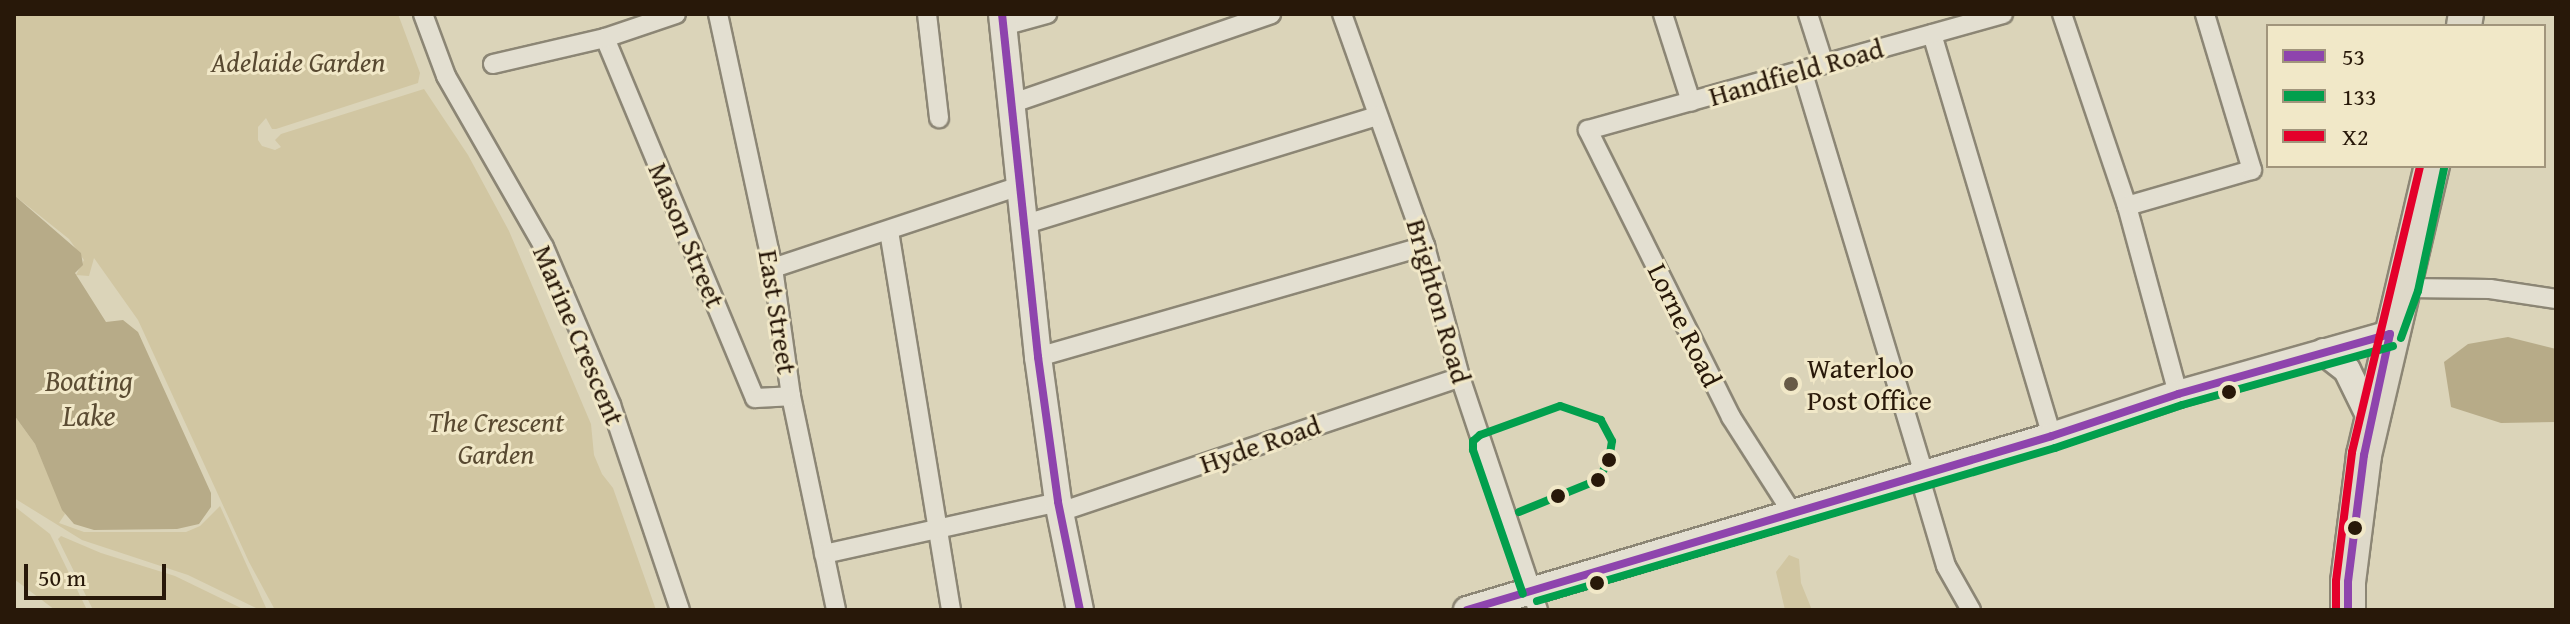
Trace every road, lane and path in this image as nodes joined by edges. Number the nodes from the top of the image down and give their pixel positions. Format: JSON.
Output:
{"nodes":[{"id":1,"x":423,"y":14,"type":"edge"},
{"id":2,"x":676,"y":14,"type":"edge"},
{"id":3,"x":718,"y":14,"type":"edge"},
{"id":4,"x":927,"y":14,"type":"edge"},
{"id":5,"x":1047,"y":14,"type":"edge"},
{"id":6,"x":1271,"y":14,"type":"edge"},
{"id":7,"x":1342,"y":14,"type":"edge"},
{"id":8,"x":1663,"y":14,"type":"edge"},
{"id":9,"x":1808,"y":14,"type":"edge"},
{"id":10,"x":2003,"y":14,"type":"edge"},
{"id":11,"x":2062,"y":14,"type":"edge"},
{"id":12,"x":2205,"y":14,"type":"edge"},
{"id":13,"x":1974,"y":18,"type":"edge"},
{"id":14,"x":1002,"y":20,"type":"edge"},
{"id":15,"x":1932,"y":34,"type":"junction"},
{"id":16,"x":605,"y":38,"type":"junction"},
{"id":17,"x":493,"y":64,"type":"dead end"},
{"id":18,"x":1824,"y":64,"type":"junction"},
{"id":19,"x":1802,"y":70,"type":"junction"},
{"id":20,"x":1691,"y":102,"type":"junction"},
{"id":21,"x":1013,"y":103,"type":"junction"},
{"id":22,"x":1378,"y":116,"type":"junction"},
{"id":23,"x":939,"y":118,"type":"dead end"},
{"id":24,"x":1588,"y":130,"type":"joint"},
{"id":25,"x":2432,"y":168,"type":"edge"},
{"id":26,"x":1022,"y":185,"type":"junction"},
{"id":27,"x":2127,"y":206,"type":"junction"},
{"id":28,"x":1026,"y":224,"type":"junction"},
{"id":29,"x":889,"y":231,"type":"junction"},
{"id":30,"x":1425,"y":246,"type":"junction"},
{"id":31,"x":773,"y":268,"type":"junction"},
{"id":32,"x":2406,"y":288,"type":"junction"},
{"id":33,"x":2556,"y":299,"type":"edge"},
{"id":34,"x":2390,"y":334,"type":"junction"},
{"id":35,"x":2324,"y":352,"type":"junction"},
{"id":36,"x":1038,"y":357,"type":"junction"},
{"id":37,"x":1460,"y":377,"type":"junction"},
{"id":38,"x":2178,"y":394,"type":"junction"},
{"id":39,"x":791,"y":396,"type":"junction"},
{"id":40,"x":2372,"y":421,"type":"junction"},
{"id":41,"x":2052,"y":436,"type":"junction"},
{"id":42,"x":1921,"y":475,"type":"junction"},
{"id":43,"x":1059,"y":507,"type":"junction"},
{"id":44,"x":1781,"y":518,"type":"junction"},
{"id":45,"x":936,"y":531,"type":"junction"},
{"id":46,"x":824,"y":554,"type":"junction"},
{"id":47,"x":1536,"y":600,"type":"edge"},
{"id":48,"x":680,"y":610,"type":"edge"},
{"id":49,"x":836,"y":610,"type":"edge"},
{"id":50,"x":951,"y":610,"type":"edge"},
{"id":51,"x":1080,"y":610,"type":"edge"},
{"id":52,"x":1467,"y":610,"type":"edge"},
{"id":53,"x":1971,"y":610,"type":"edge"},
{"id":54,"x":2348,"y":610,"type":"edge"}],
"edges":[{"from":1,"to":48,"type":"street","name":"Marine Crescent"},
{"from":2,"to":16,"type":"street"},
{"from":3,"to":31,"type":"street","name":"East Street"},
{"from":4,"to":23,"type":"street"},
{"from":5,"to":14,"type":"street"},
{"from":6,"to":21,"type":"street"},
{"from":7,"to":22,"type":"street","name":"Brighton Road"},
{"from":8,"to":20,"type":"street"},
{"from":9,"to":18,"type":"street"},
{"from":10,"to":13,"type":"street","name":"Handfield Road"},
{"from":11,"to":27,"type":"street"},
{"from":12,"to":27,"type":"street"},
{"from":13,"to":15,"type":"street","name":"Handfield Road"},
{"from":14,"to":21,"type":"street"},
{"from":15,"to":18,"type":"street","name":"Handfield Road"},
{"from":15,"to":41,"type":"street"},
{"from":16,"to":17,"type":"street"},
{"from":16,"to":39,"type":"street","name":"Mason Street"},
{"from":18,"to":19,"type":"street","name":"Handfield Road"},
{"from":19,"to":20,"type":"street","name":"Handfield Road"},
{"from":19,"to":42,"type":"street"},
{"from":20,"to":24,"type":"street","name":"Handfield Road"},
{"from":21,"to":26,"type":"street"},
{"from":22,"to":28,"type":"street"},
{"from":22,"to":30,"type":"street","name":"Brighton Road"},
{"from":24,"to":44,"type":"street","name":"Lorne Road"},
{"from":25,"to":32,"type":"highway"},
{"from":26,"to":28,"type":"street"},
{"from":26,"to":29,"type":"street"},
{"from":27,"to":38,"type":"street"},
{"from":28,"to":36,"type":"street"},
{"from":29,"to":31,"type":"street"},
{"from":29,"to":45,"type":"street"},
{"from":30,"to":36,"type":"street"},
{"from":30,"to":37,"type":"street","name":"Brighton Road"},
{"from":31,"to":39,"type":"street","name":"East Street"},
{"from":32,"to":33,"type":"street"},
{"from":32,"to":34,"type":"highway"},
{"from":34,"to":35,"type":"street"},
{"from":34,"to":40,"type":"highway"},
{"from":35,"to":38,"type":"street"},
{"from":35,"to":40,"type":"street"},
{"from":36,"to":43,"type":"street"},
{"from":37,"to":43,"type":"street","name":"Hyde Road"},
{"from":37,"to":47,"type":"street","name":"Brighton Road"},
{"from":38,"to":41,"type":"street"},
{"from":39,"to":46,"type":"street","name":"East Street"},
{"from":40,"to":54,"type":"highway"},
{"from":41,"to":42,"type":"street"},
{"from":42,"to":44,"type":"street"},
{"from":42,"to":53,"type":"street"},
{"from":43,"to":45,"type":"street","name":"Hyde Road"},
{"from":43,"to":51,"type":"street"},
{"from":44,"to":47,"type":"street"},
{"from":45,"to":46,"type":"street","name":"Hyde Road"},
{"from":45,"to":50,"type":"street"},
{"from":46,"to":49,"type":"street","name":"East Street"},
{"from":47,"to":52,"type":"street"}]}
